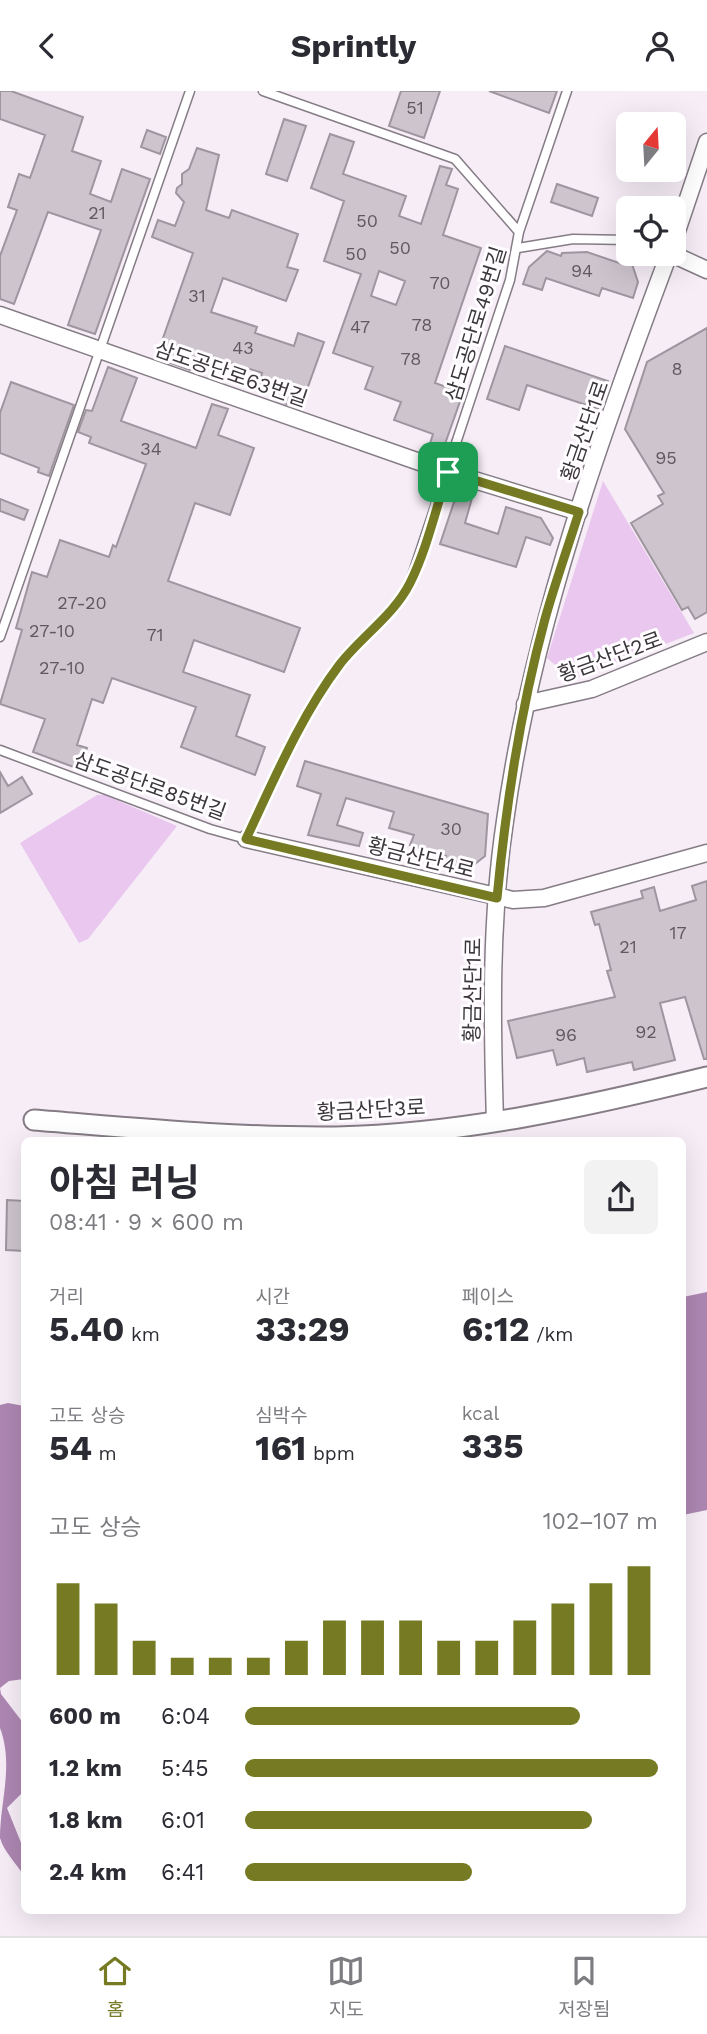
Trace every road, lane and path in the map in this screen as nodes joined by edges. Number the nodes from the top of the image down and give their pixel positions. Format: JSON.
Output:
{"nodes":[{"id":1,"x":190,"y":91,"type":"edge"},
{"id":2,"x":263,"y":91,"type":"edge"},
{"id":3,"x":566,"y":91,"type":"edge"},
{"id":4,"x":707,"y":142,"type":"edge"},
{"id":5,"x":686,"y":204,"type":"edge"},
{"id":6,"x":519,"y":232,"type":"junction"},
{"id":7,"x":616,"y":240,"type":"edge"},
{"id":8,"x":518,"y":248,"type":"junction"},
{"id":9,"x":686,"y":261,"type":"edge"},
{"id":10,"x":666,"y":266,"type":"edge"},
{"id":11,"x":707,"y":270,"type":"edge"},
{"id":12,"x":0,"y":315,"type":"edge"},
{"id":13,"x":100,"y":351,"type":"junction"},
{"id":14,"x":448,"y":472,"type":"junction"},
{"id":15,"x":579,"y":512,"type":"junction"},
{"id":16,"x":0,"y":637,"type":"edge"},
{"id":17,"x":707,"y":642,"type":"edge"},
{"id":18,"x":525,"y":704,"type":"junction"},
{"id":19,"x":0,"y":750,"type":"edge"},
{"id":20,"x":246,"y":839,"type":"junction"},
{"id":21,"x":707,"y":853,"type":"edge"},
{"id":22,"x":497,"y":898,"type":"junction"},
{"id":23,"x":707,"y":1077,"type":"edge"},
{"id":24,"x":34,"y":1120,"type":"dead end"},
{"id":25,"x":495,"y":1122,"type":"junction"}],
"edges":[{"from":1,"to":13,"type":"lane"},
{"from":2,"to":6,"type":"lane","name":"삼도공단로49번길"},
{"from":3,"to":6,"type":"lane"},
{"from":4,"to":5,"type":"street"},
{"from":6,"to":8,"type":"lane","name":"삼도공단로49번길"},
{"from":7,"to":8,"type":"lane"},
{"from":8,"to":14,"type":"lane","name":"삼도공단로49번길"},
{"from":9,"to":11,"type":"street"},
{"from":10,"to":15,"type":"street","name":"황금산단1로"},
{"from":12,"to":13,"type":"street","name":"삼도공단로63번길"},
{"from":13,"to":14,"type":"street","name":"삼도공단로63번길"},
{"from":13,"to":16,"type":"lane"},
{"from":14,"to":15,"type":"street","name":"삼도공단로63번길"},
{"from":14,"to":20,"type":"lane","name":"삼도공단로85번길"},
{"from":15,"to":18,"type":"street","name":"황금산단1로"},
{"from":17,"to":18,"type":"street","name":"황금산단2로"},
{"from":18,"to":22,"type":"street","name":"황금산단1로"},
{"from":19,"to":20,"type":"lane","name":"삼도공단로85번길"},
{"from":20,"to":22,"type":"street","name":"황금산단4로"},
{"from":21,"to":22,"type":"street","name":"황금산단4로"},
{"from":22,"to":25,"type":"street","name":"황금산단1로"},
{"from":23,"to":25,"type":"street","name":"황금산단3로"},
{"from":24,"to":25,"type":"street","name":"황금산단3로"}]}
